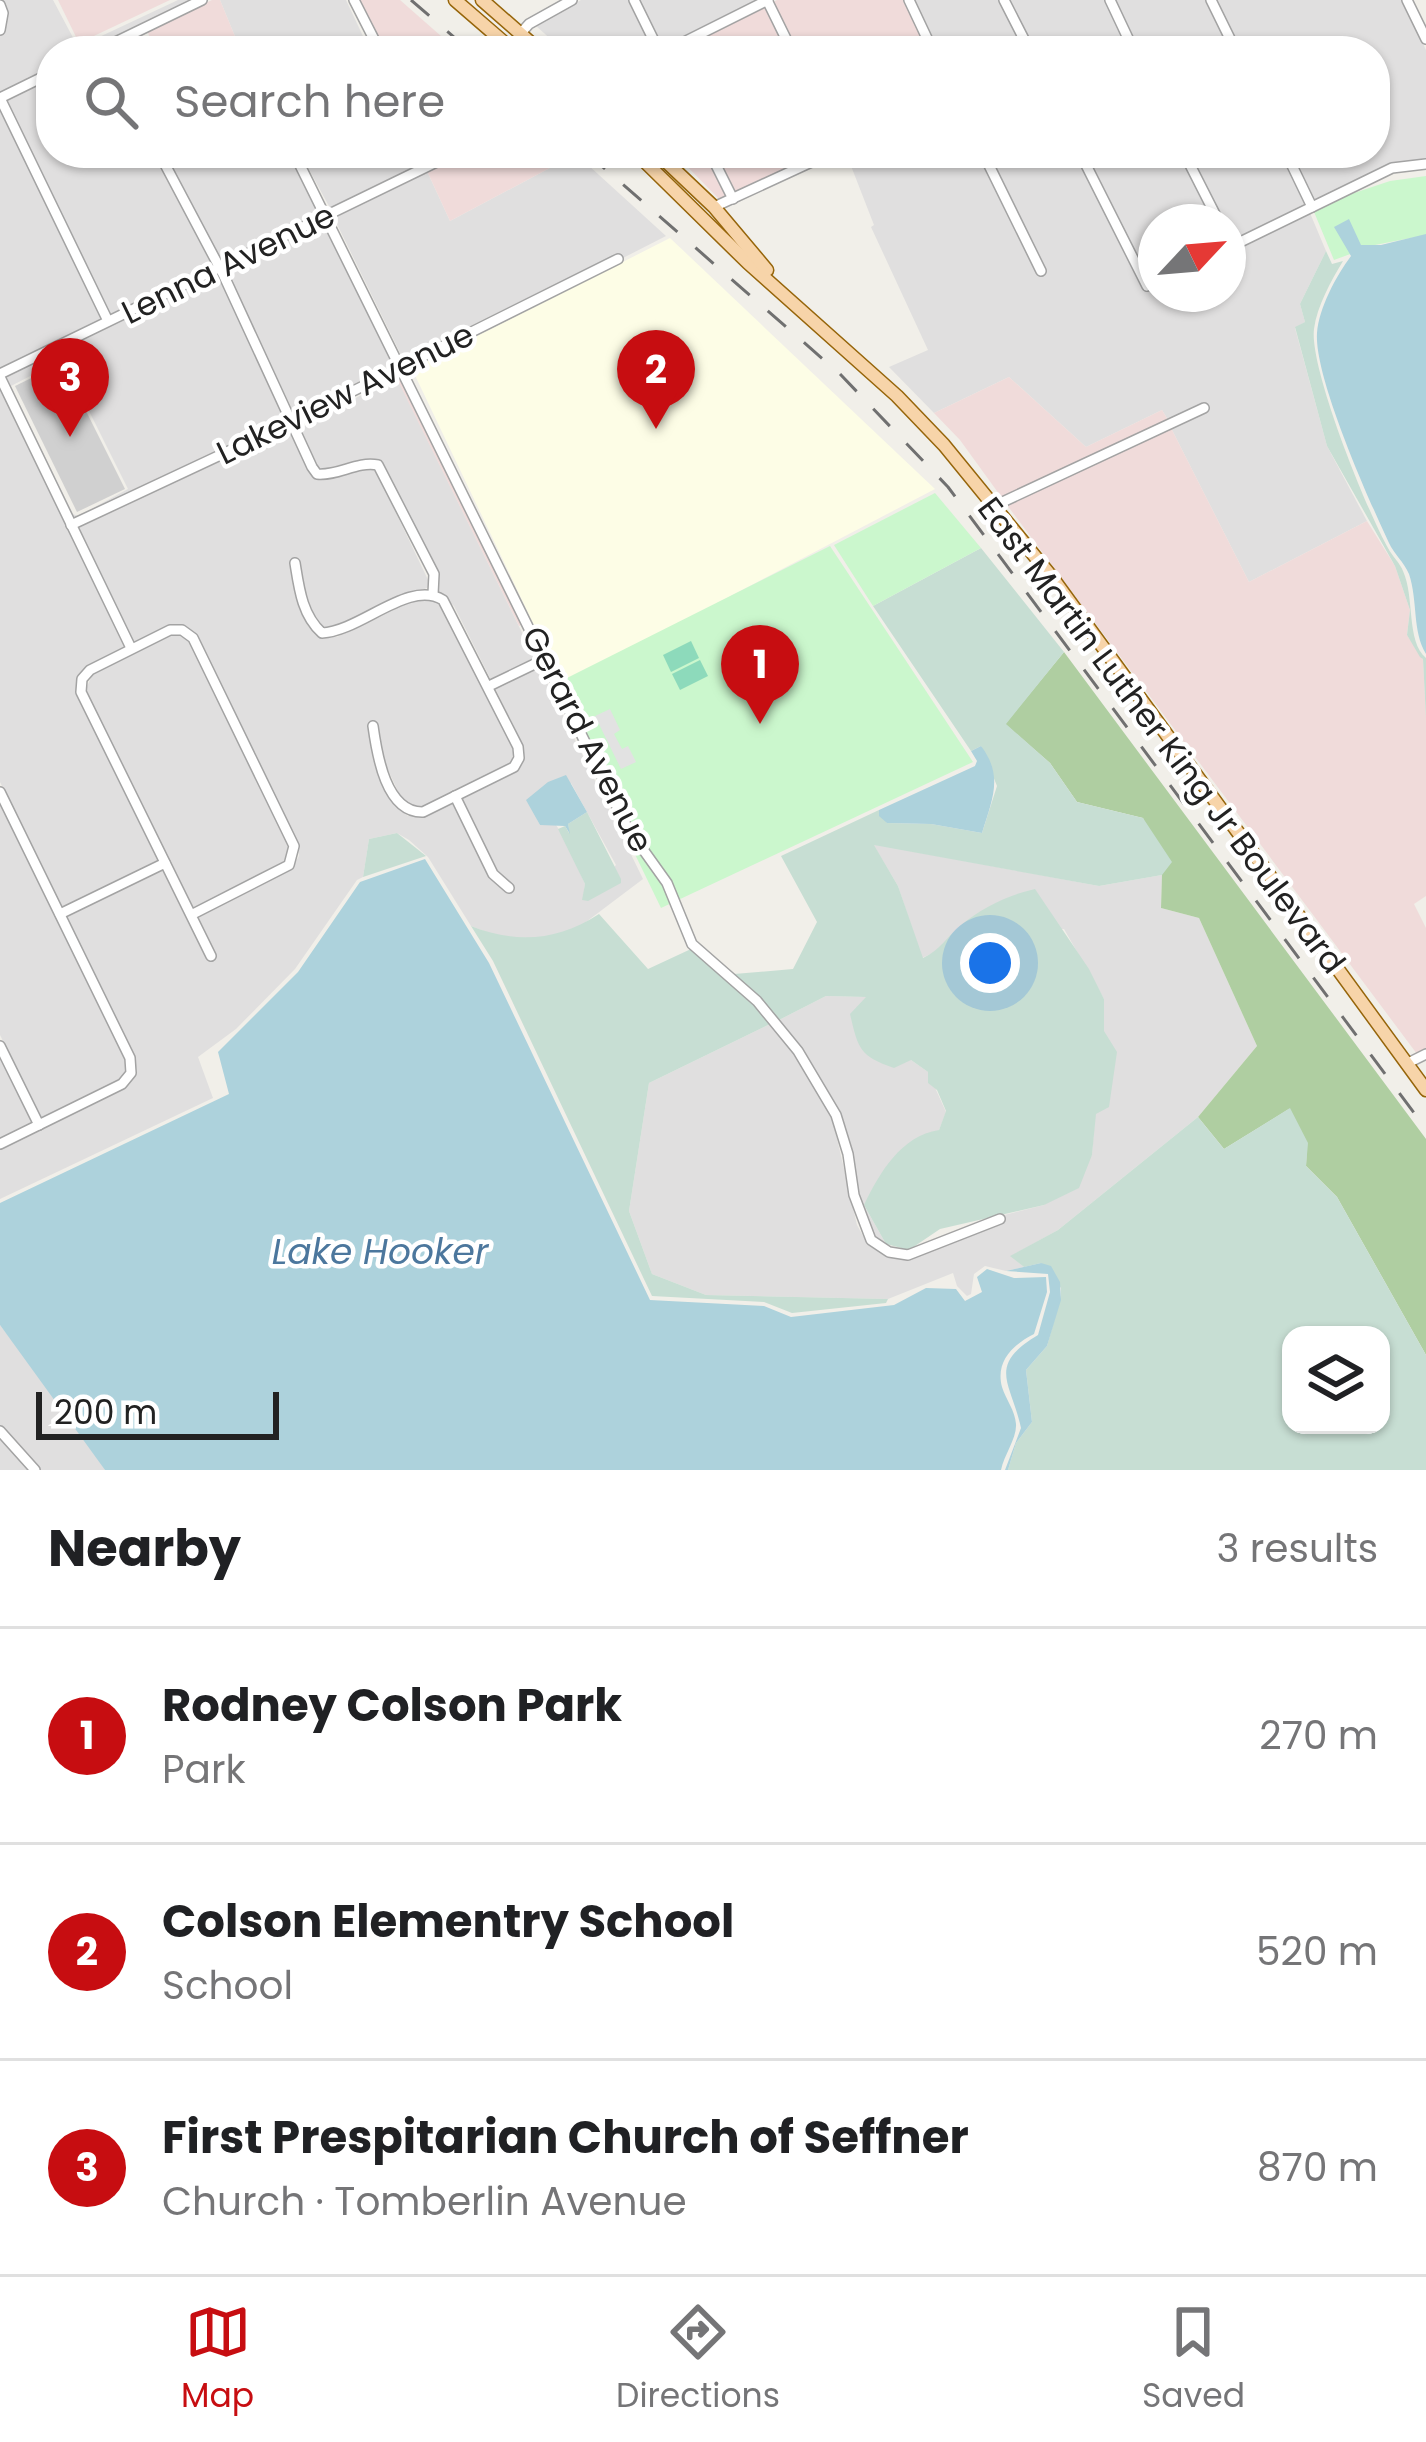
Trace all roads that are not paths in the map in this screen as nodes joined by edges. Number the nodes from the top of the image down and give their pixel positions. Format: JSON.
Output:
{"nodes":[{"id":1,"x":202,"y":0,"type":"edge"},
{"id":2,"x":355,"y":0,"type":"edge"},
{"id":3,"x":455,"y":0,"type":"edge"},
{"id":4,"x":482,"y":0,"type":"edge"},
{"id":5,"x":572,"y":0,"type":"edge"},
{"id":6,"x":634,"y":0,"type":"edge"},
{"id":7,"x":767,"y":0,"type":"edge"},
{"id":8,"x":908,"y":0,"type":"edge"},
{"id":9,"x":1004,"y":0,"type":"edge"},
{"id":10,"x":1110,"y":0,"type":"edge"},
{"id":11,"x":1211,"y":0,"type":"edge"},
{"id":12,"x":1407,"y":0,"type":"edge"},
{"id":13,"x":0,"y":5,"type":"edge"},
{"id":14,"x":0,"y":29,"type":"edge"},
{"id":15,"x":520,"y":33,"type":"junction"},
{"id":16,"x":130,"y":36,"type":"edge"},
{"id":17,"x":373,"y":36,"type":"edge"},
{"id":18,"x":497,"y":36,"type":"edge"},
{"id":19,"x":523,"y":36,"type":"edge"},
{"id":20,"x":654,"y":36,"type":"edge"},
{"id":21,"x":694,"y":36,"type":"edge"},
{"id":22,"x":784,"y":36,"type":"edge"},
{"id":23,"x":926,"y":36,"type":"edge"},
{"id":24,"x":1022,"y":36,"type":"edge"},
{"id":25,"x":1127,"y":36,"type":"edge"},
{"id":26,"x":1229,"y":36,"type":"edge"},
{"id":27,"x":1426,"y":39,"type":"edge"},
{"id":28,"x":36,"y":80,"type":"edge"},
{"id":29,"x":0,"y":98,"type":"edge"},
{"id":30,"x":1426,"y":164,"type":"edge"},
{"id":31,"x":167,"y":168,"type":"edge"},
{"id":32,"x":303,"y":168,"type":"edge"},
{"id":33,"x":414,"y":168,"type":"edge"},
{"id":34,"x":651,"y":168,"type":"edge"},
{"id":35,"x":673,"y":168,"type":"edge"},
{"id":36,"x":718,"y":168,"type":"edge"},
{"id":37,"x":799,"y":168,"type":"edge"},
{"id":38,"x":991,"y":168,"type":"edge"},
{"id":39,"x":1088,"y":168,"type":"edge"},
{"id":40,"x":1192,"y":168,"type":"edge"},
{"id":41,"x":1293,"y":168,"type":"edge"},
{"id":42,"x":733,"y":199,"type":"junction"},
{"id":43,"x":1210,"y":204,"type":"edge"},
{"id":44,"x":714,"y":207,"type":"junction"},
{"id":45,"x":1312,"y":207,"type":"junction"},
{"id":46,"x":327,"y":214,"type":"junction"},
{"id":47,"x":1246,"y":237,"type":"edge"},
{"id":48,"x":618,"y":259,"type":"dead end"},
{"id":49,"x":1138,"y":259,"type":"edge"},
{"id":50,"x":219,"y":267,"type":"junction"},
{"id":51,"x":1041,"y":271,"type":"dead end"},
{"id":52,"x":800,"y":306,"type":"junction"},
{"id":53,"x":108,"y":321,"type":"junction"},
{"id":54,"x":401,"y":368,"type":"junction"},
{"id":55,"x":0,"y":375,"type":"edge"},
{"id":56,"x":1204,"y":408,"type":"dead end"},
{"id":57,"x":293,"y":421,"type":"junction"},
{"id":58,"x":994,"y":506,"type":"junction"},
{"id":59,"x":71,"y":525,"type":"junction"},
{"id":60,"x":295,"y":562,"type":"dead end"},
{"id":61,"x":433,"y":594,"type":"junction"},
{"id":62,"x":131,"y":649,"type":"junction"},
{"id":63,"x":545,"y":659,"type":"junction"},
{"id":64,"x":489,"y":686,"type":"junction"},
{"id":65,"x":373,"y":726,"type":"dead end"},
{"id":66,"x":0,"y":792,"type":"edge"},
{"id":67,"x":455,"y":796,"type":"junction"},
{"id":68,"x":165,"y":863,"type":"junction"},
{"id":69,"x":509,"y":888,"type":"dead end"},
{"id":70,"x":60,"y":914,"type":"junction"},
{"id":71,"x":191,"y":915,"type":"junction"},
{"id":72,"x":211,"y":956,"type":"dead end"},
{"id":73,"x":0,"y":1046,"type":"edge"},
{"id":74,"x":1426,"y":1054,"type":"edge"},
{"id":75,"x":1406,"y":1064,"type":"junction"},
{"id":76,"x":1426,"y":1090,"type":"edge"},
{"id":77,"x":39,"y":1125,"type":"junction"},
{"id":78,"x":0,"y":1144,"type":"edge"},
{"id":79,"x":1000,"y":1219,"type":"dead end"},
{"id":80,"x":0,"y":1431,"type":"edge"},
{"id":81,"x":34,"y":1470,"type":"edge"}],
"edges":[{"from":1,"to":16,"type":"street"},
{"from":2,"to":17,"type":"street"},
{"from":3,"to":18,"type":"main road"},
{"from":4,"to":15,"type":"main road"},
{"from":5,"to":15,"type":"street"},
{"from":6,"to":20,"type":"street"},
{"from":7,"to":21,"type":"street"},
{"from":7,"to":22,"type":"street"},
{"from":8,"to":23,"type":"street"},
{"from":9,"to":24,"type":"street"},
{"from":10,"to":25,"type":"street"},
{"from":11,"to":26,"type":"street"},
{"from":12,"to":27,"type":"street"},
{"from":13,"to":14,"type":"street"},
{"from":15,"to":19,"type":"main road"},
{"from":28,"to":29,"type":"street"},
{"from":29,"to":53,"type":"street"},
{"from":30,"to":45,"type":"street"},
{"from":31,"to":50,"type":"street"},
{"from":32,"to":46,"type":"street","name":"Gerard Avenue"},
{"from":33,"to":46,"type":"street","name":"Lenna Avenue"},
{"from":34,"to":52,"type":"main road"},
{"from":35,"to":44,"type":"main road"},
{"from":36,"to":42,"type":"street"},
{"from":37,"to":42,"type":"street"},
{"from":38,"to":51,"type":"street"},
{"from":39,"to":49,"type":"street"},
{"from":40,"to":43,"type":"street"},
{"from":41,"to":45,"type":"street"},
{"from":42,"to":44,"type":"street"},
{"from":44,"to":52,"type":"main road"},
{"from":45,"to":47,"type":"street"},
{"from":46,"to":50,"type":"street","name":"Lenna Avenue"},
{"from":46,"to":54,"type":"street","name":"Gerard Avenue"},
{"from":48,"to":54,"type":"street","name":"Lakeview Avenue"},
{"from":50,"to":53,"type":"street","name":"Lenna Avenue"},
{"from":50,"to":57,"type":"street"},
{"from":52,"to":58,"type":"main road","name":"East Martin Luther King Jr Boulevard"},
{"from":53,"to":55,"type":"street","name":"Lenna Avenue"},
{"from":54,"to":57,"type":"street","name":"Lakeview Avenue"},
{"from":54,"to":63,"type":"street","name":"Gerard Avenue"},
{"from":55,"to":59,"type":"street"},
{"from":56,"to":58,"type":"street"},
{"from":57,"to":59,"type":"street","name":"Lakeview Avenue"},
{"from":57,"to":61,"type":"street"},
{"from":58,"to":75,"type":"main road","name":"East Martin Luther King Jr Boulevard"},
{"from":59,"to":62,"type":"street"},
{"from":60,"to":61,"type":"street"},
{"from":61,"to":64,"type":"street"},
{"from":62,"to":68,"type":"street"},
{"from":62,"to":71,"type":"street"},
{"from":63,"to":64,"type":"street"},
{"from":63,"to":79,"type":"street","name":"Gerard Avenue"},
{"from":64,"to":67,"type":"street"},
{"from":65,"to":67,"type":"street"},
{"from":66,"to":70,"type":"street"},
{"from":67,"to":69,"type":"street"},
{"from":68,"to":70,"type":"street"},
{"from":68,"to":71,"type":"street"},
{"from":70,"to":77,"type":"street"},
{"from":71,"to":72,"type":"street"},
{"from":73,"to":77,"type":"street"},
{"from":74,"to":75,"type":"street"},
{"from":75,"to":76,"type":"main road","name":"East Martin Luther King Jr Boulevard"},
{"from":77,"to":78,"type":"street"},
{"from":80,"to":81,"type":"street"}]}
